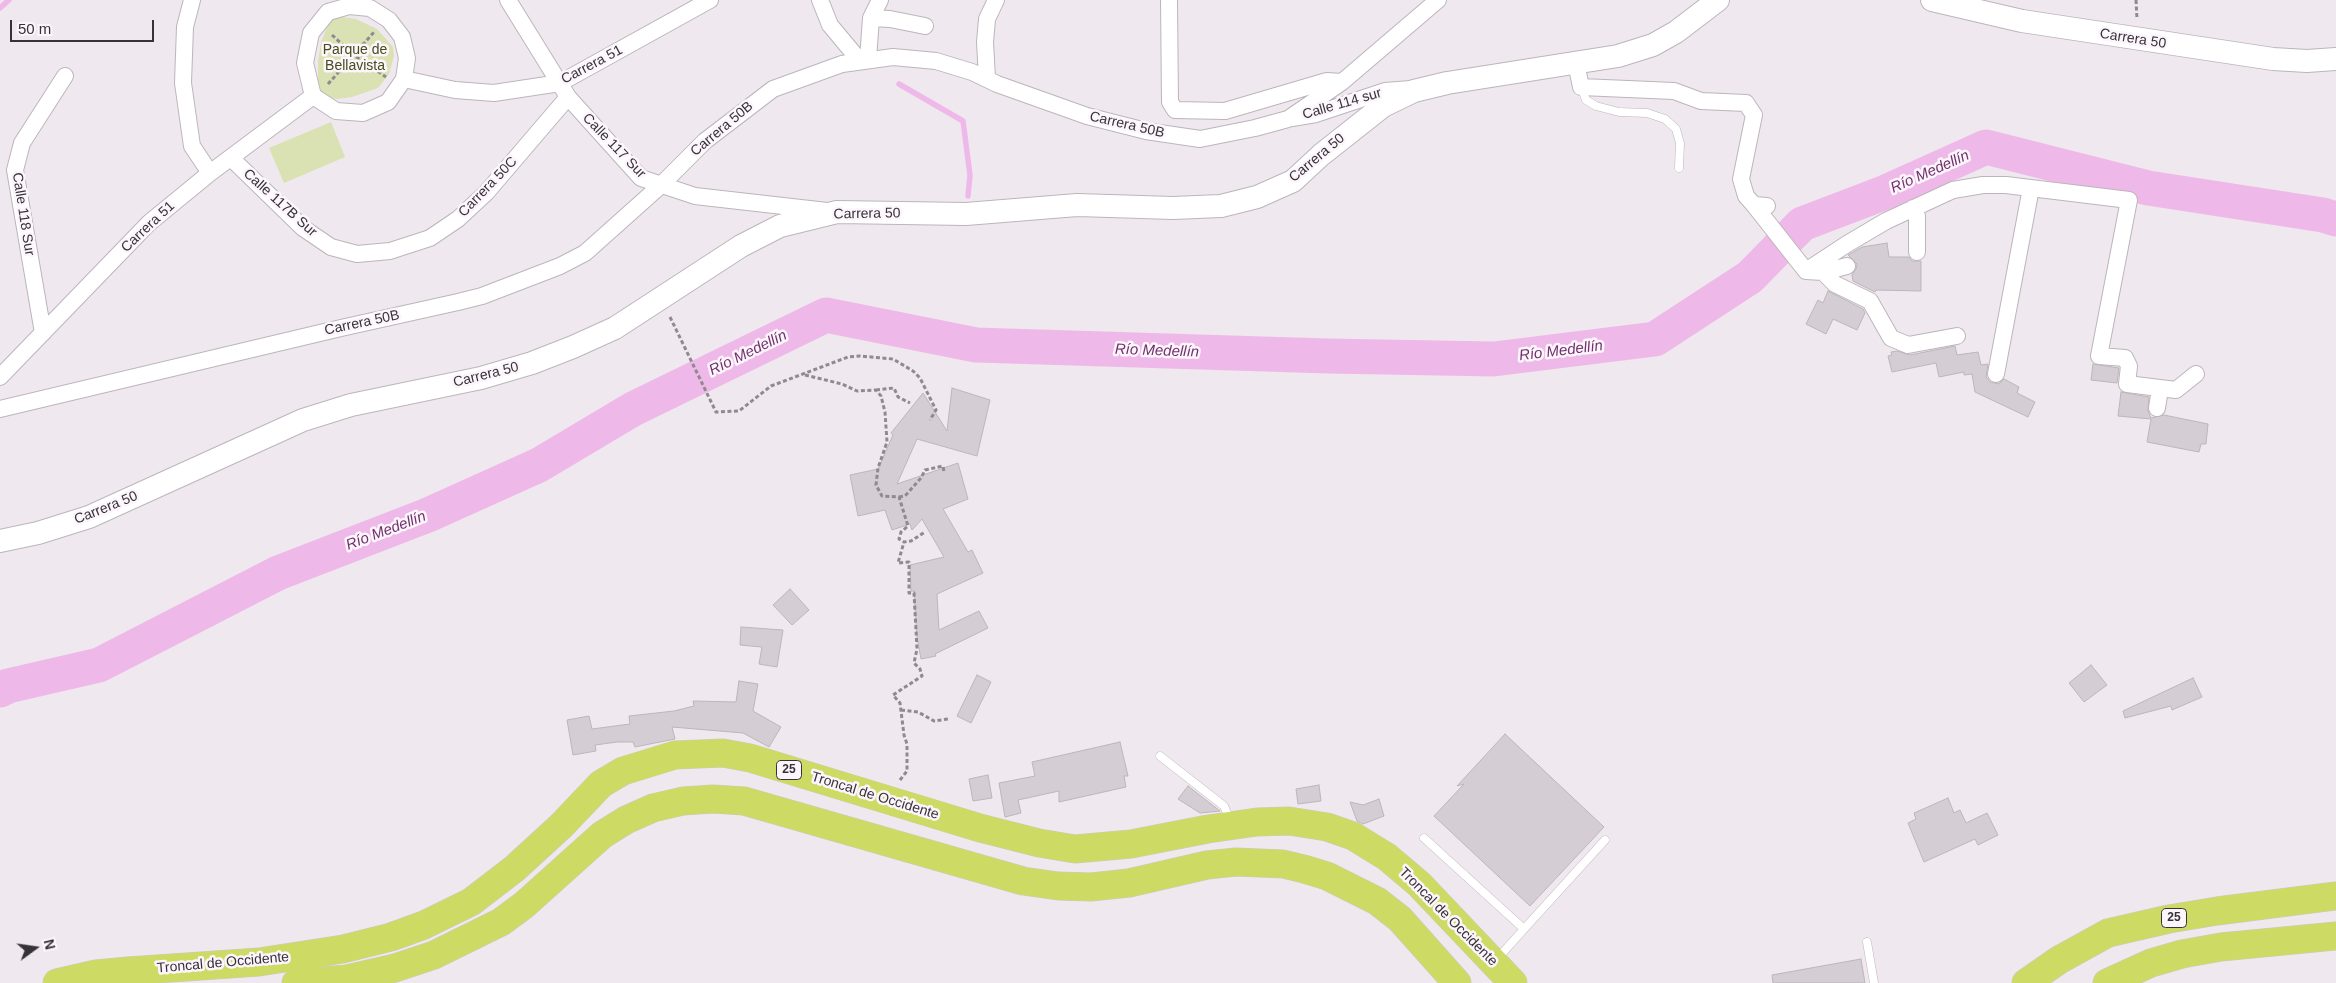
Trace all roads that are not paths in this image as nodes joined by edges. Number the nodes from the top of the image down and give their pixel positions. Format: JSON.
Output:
{"nodes":[{"id":1,"x":192,"y":0,"type":"edge"},
{"id":2,"x":508,"y":0,"type":"edge"},
{"id":3,"x":710,"y":0,"type":"edge"},
{"id":4,"x":820,"y":0,"type":"edge"},
{"id":5,"x":880,"y":0,"type":"edge"},
{"id":6,"x":996,"y":0,"type":"edge"},
{"id":7,"x":1169,"y":0,"type":"edge"},
{"id":8,"x":1438,"y":0,"type":"edge"},
{"id":9,"x":1718,"y":0,"type":"edge"},
{"id":10,"x":1934,"y":0,"type":"edge"},
{"id":11,"x":326,"y":6,"type":"edge"},
{"id":12,"x":870,"y":18,"type":"junction"},
{"id":13,"x":925,"y":26,"type":"dead end"},
{"id":14,"x":2336,"y":59,"type":"edge"},
{"id":15,"x":864,"y":60,"type":"junction"},
{"id":16,"x":1576,"y":63,"type":"junction"},
{"id":17,"x":65,"y":76,"type":"dead end"},
{"id":18,"x":987,"y":78,"type":"junction"},
{"id":19,"x":396,"y":79,"type":"junction"},
{"id":20,"x":1342,"y":82,"type":"junction"},
{"id":21,"x":1581,"y":87,"type":"junction"},
{"id":22,"x":1426,"y":88,"type":"junction"},
{"id":23,"x":564,"y":90,"type":"junction"},
{"id":24,"x":317,"y":93,"type":"junction"},
{"id":25,"x":1288,"y":119,"type":"junction"},
{"id":26,"x":231,"y":158,"type":"junction"},
{"id":27,"x":1679,"y":168,"type":"dead end"},
{"id":28,"x":210,"y":173,"type":"junction"},
{"id":29,"x":660,"y":186,"type":"junction"},
{"id":30,"x":2031,"y":188,"type":"junction"},
{"id":31,"x":1913,"y":208,"type":"junction"},
{"id":32,"x":837,"y":212,"type":"junction"},
{"id":33,"x":331,"y":247,"type":"joint"},
{"id":34,"x":1917,"y":252,"type":"dead end"},
{"id":35,"x":1847,"y":266,"type":"dead end"},
{"id":36,"x":1814,"y":271,"type":"junction"},
{"id":37,"x":42,"y":333,"type":"junction"},
{"id":38,"x":1957,"y":336,"type":"dead end"},
{"id":39,"x":1996,"y":374,"type":"dead end"},
{"id":40,"x":2196,"y":374,"type":"dead end"},
{"id":41,"x":0,"y":378,"type":"edge"},
{"id":42,"x":2160,"y":389,"type":"junction"},
{"id":43,"x":2157,"y":408,"type":"dead end"},
{"id":44,"x":0,"y":409,"type":"edge"},
{"id":45,"x":0,"y":541,"type":"edge"},
{"id":46,"x":1160,"y":756,"type":"dead end"},
{"id":47,"x":1233,"y":825,"type":"junction"},
{"id":48,"x":1424,"y":838,"type":"dead end"},
{"id":49,"x":1605,"y":840,"type":"dead end"},
{"id":50,"x":2336,"y":896,"type":"edge"},
{"id":51,"x":1524,"y":929,"type":"junction"},
{"id":52,"x":2336,"y":936,"type":"edge"},
{"id":53,"x":1867,"y":942,"type":"dead end"},
{"id":54,"x":1494,"y":962,"type":"junction"},
{"id":55,"x":57,"y":983,"type":"edge"},
{"id":56,"x":296,"y":983,"type":"edge"},
{"id":57,"x":1457,"y":983,"type":"edge"},
{"id":58,"x":1514,"y":983,"type":"edge"},
{"id":59,"x":1874,"y":983,"type":"edge"},
{"id":60,"x":2026,"y":983,"type":"edge"},
{"id":61,"x":2108,"y":983,"type":"edge"}],
"edges":[{"from":1,"to":28,"type":"street"},
{"from":2,"to":23,"type":"street","name":"Calle 117 Sur"},
{"from":3,"to":23,"type":"street","name":"Carrera 51"},
{"from":4,"to":15,"type":"street"},
{"from":5,"to":12,"type":"street"},
{"from":6,"to":18,"type":"street"},
{"from":7,"to":20,"type":"street"},
{"from":8,"to":20,"type":"street","name":"Carrera 50B"},
{"from":9,"to":16,"type":"main road","name":"Carrera 50"},
{"from":10,"to":14,"type":"main road","name":"Carrera 50"},
{"from":11,"to":19,"type":"street"},
{"from":11,"to":24,"type":"street"},
{"from":12,"to":13,"type":"street"},
{"from":12,"to":15,"type":"street"},
{"from":15,"to":18,"type":"street","name":"Carrera 50B"},
{"from":15,"to":29,"type":"street","name":"Carrera 50B"},
{"from":16,"to":21,"type":"street"},
{"from":16,"to":22,"type":"main road","name":"Carrera 50"},
{"from":17,"to":37,"type":"street","name":"Calle 118 Sur"},
{"from":18,"to":25,"type":"street","name":"Carrera 50B"},
{"from":19,"to":23,"type":"street","name":"Carrera 51"},
{"from":19,"to":24,"type":"street"},
{"from":20,"to":25,"type":"street","name":"Carrera 50B"},
{"from":21,"to":27,"type":"lane"},
{"from":21,"to":36,"type":"street"},
{"from":22,"to":25,"type":"street","name":"Calle 114 sur"},
{"from":22,"to":32,"type":"main road","name":"Carrera 50"},
{"from":23,"to":29,"type":"street","name":"Calle 117 Sur"},
{"from":23,"to":33,"type":"street","name":"Carrera 50C"},
{"from":24,"to":26,"type":"street","name":"Carrera 51"},
{"from":26,"to":28,"type":"street","name":"Carrera 51"},
{"from":26,"to":33,"type":"street","name":"Calle 117B Sur"},
{"from":28,"to":37,"type":"street","name":"Carrera 51"},
{"from":29,"to":32,"type":"street","name":"Calle 117 Sur"},
{"from":29,"to":44,"type":"street","name":"Carrera 50B"},
{"from":30,"to":31,"type":"street"},
{"from":30,"to":39,"type":"street"},
{"from":30,"to":42,"type":"street"},
{"from":31,"to":34,"type":"street"},
{"from":31,"to":36,"type":"street"},
{"from":32,"to":45,"type":"main road","name":"Carrera 50"},
{"from":35,"to":36,"type":"street"},
{"from":36,"to":38,"type":"street"},
{"from":37,"to":41,"type":"street","name":"Carrera 51"},
{"from":40,"to":42,"type":"street"},
{"from":42,"to":43,"type":"street"},
{"from":46,"to":47,"type":"lane"},
{"from":47,"to":54,"type":"highway","name":"Troncal de Occidente","number":"25"},
{"from":47,"to":55,"type":"highway","name":"Troncal de Occidente","number":"25"},
{"from":48,"to":51,"type":"lane"},
{"from":49,"to":51,"type":"lane"},
{"from":50,"to":60,"type":"highway","number":"25"},
{"from":51,"to":54,"type":"lane"},
{"from":52,"to":61,"type":"highway"},
{"from":53,"to":59,"type":"lane"},
{"from":54,"to":58,"type":"highway","name":"Troncal de Occidente","number":"25"},
{"from":56,"to":57,"type":"highway","name":"Troncal de Occidente"}]}
